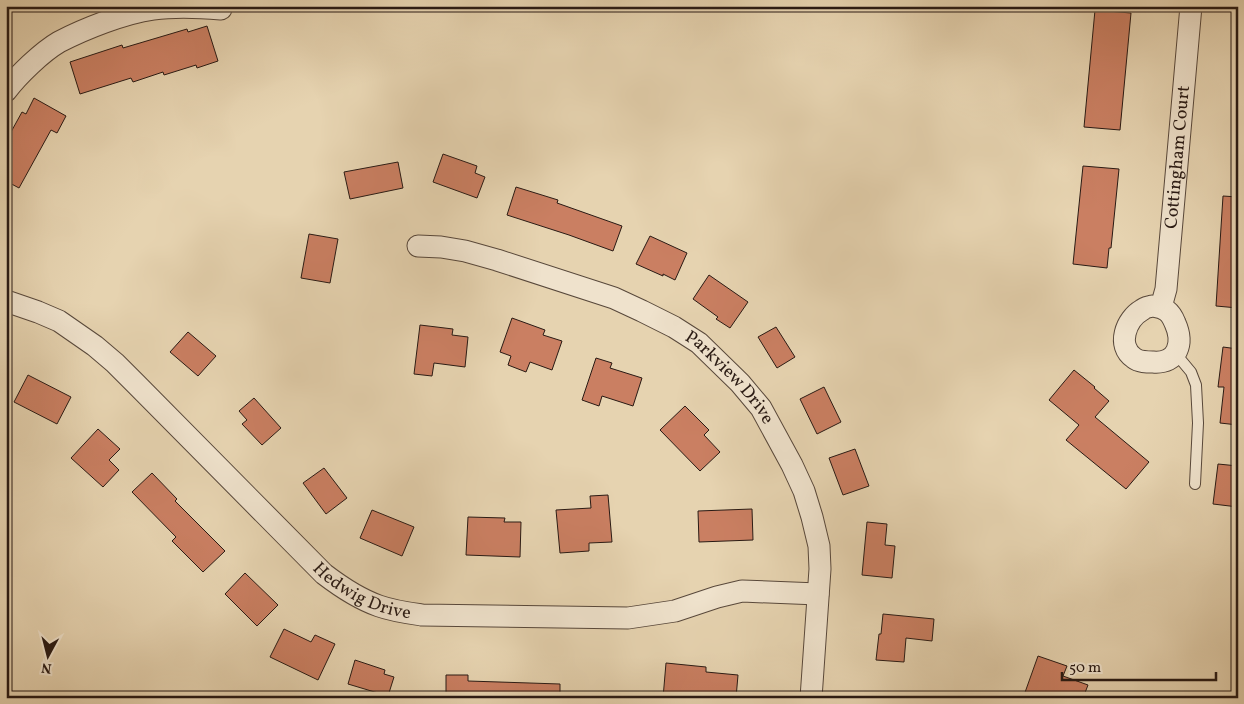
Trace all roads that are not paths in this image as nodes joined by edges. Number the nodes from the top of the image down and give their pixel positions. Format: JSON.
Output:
{"nodes":[{"id":1,"x":1191,"y":6,"type":"edge"},
{"id":2,"x":221,"y":9,"type":"dead end"},
{"id":3,"x":6,"y":91,"type":"edge"},
{"id":4,"x":418,"y":246,"type":"dead end"},
{"id":5,"x":6,"y":301,"type":"edge"},
{"id":6,"x":1161,"y":307,"type":"junction"},
{"id":7,"x":1176,"y":354,"type":"junction"},
{"id":8,"x":1195,"y":484,"type":"dead end"},
{"id":9,"x":818,"y":594,"type":"junction"},
{"id":10,"x":811,"y":698,"type":"edge"}],
"edges":[{"from":1,"to":6,"type":"street","name":"Cottingham Court"},
{"from":2,"to":3,"type":"street"},
{"from":4,"to":9,"type":"street","name":"Parkview Drive"},
{"from":5,"to":9,"type":"street","name":"Hedwig Drive"},
{"from":6,"to":7,"type":"street"},
{"from":6,"to":7,"type":"street"},
{"from":7,"to":8,"type":"lane"},
{"from":9,"to":10,"type":"street","name":"Parkview Drive"}]}
